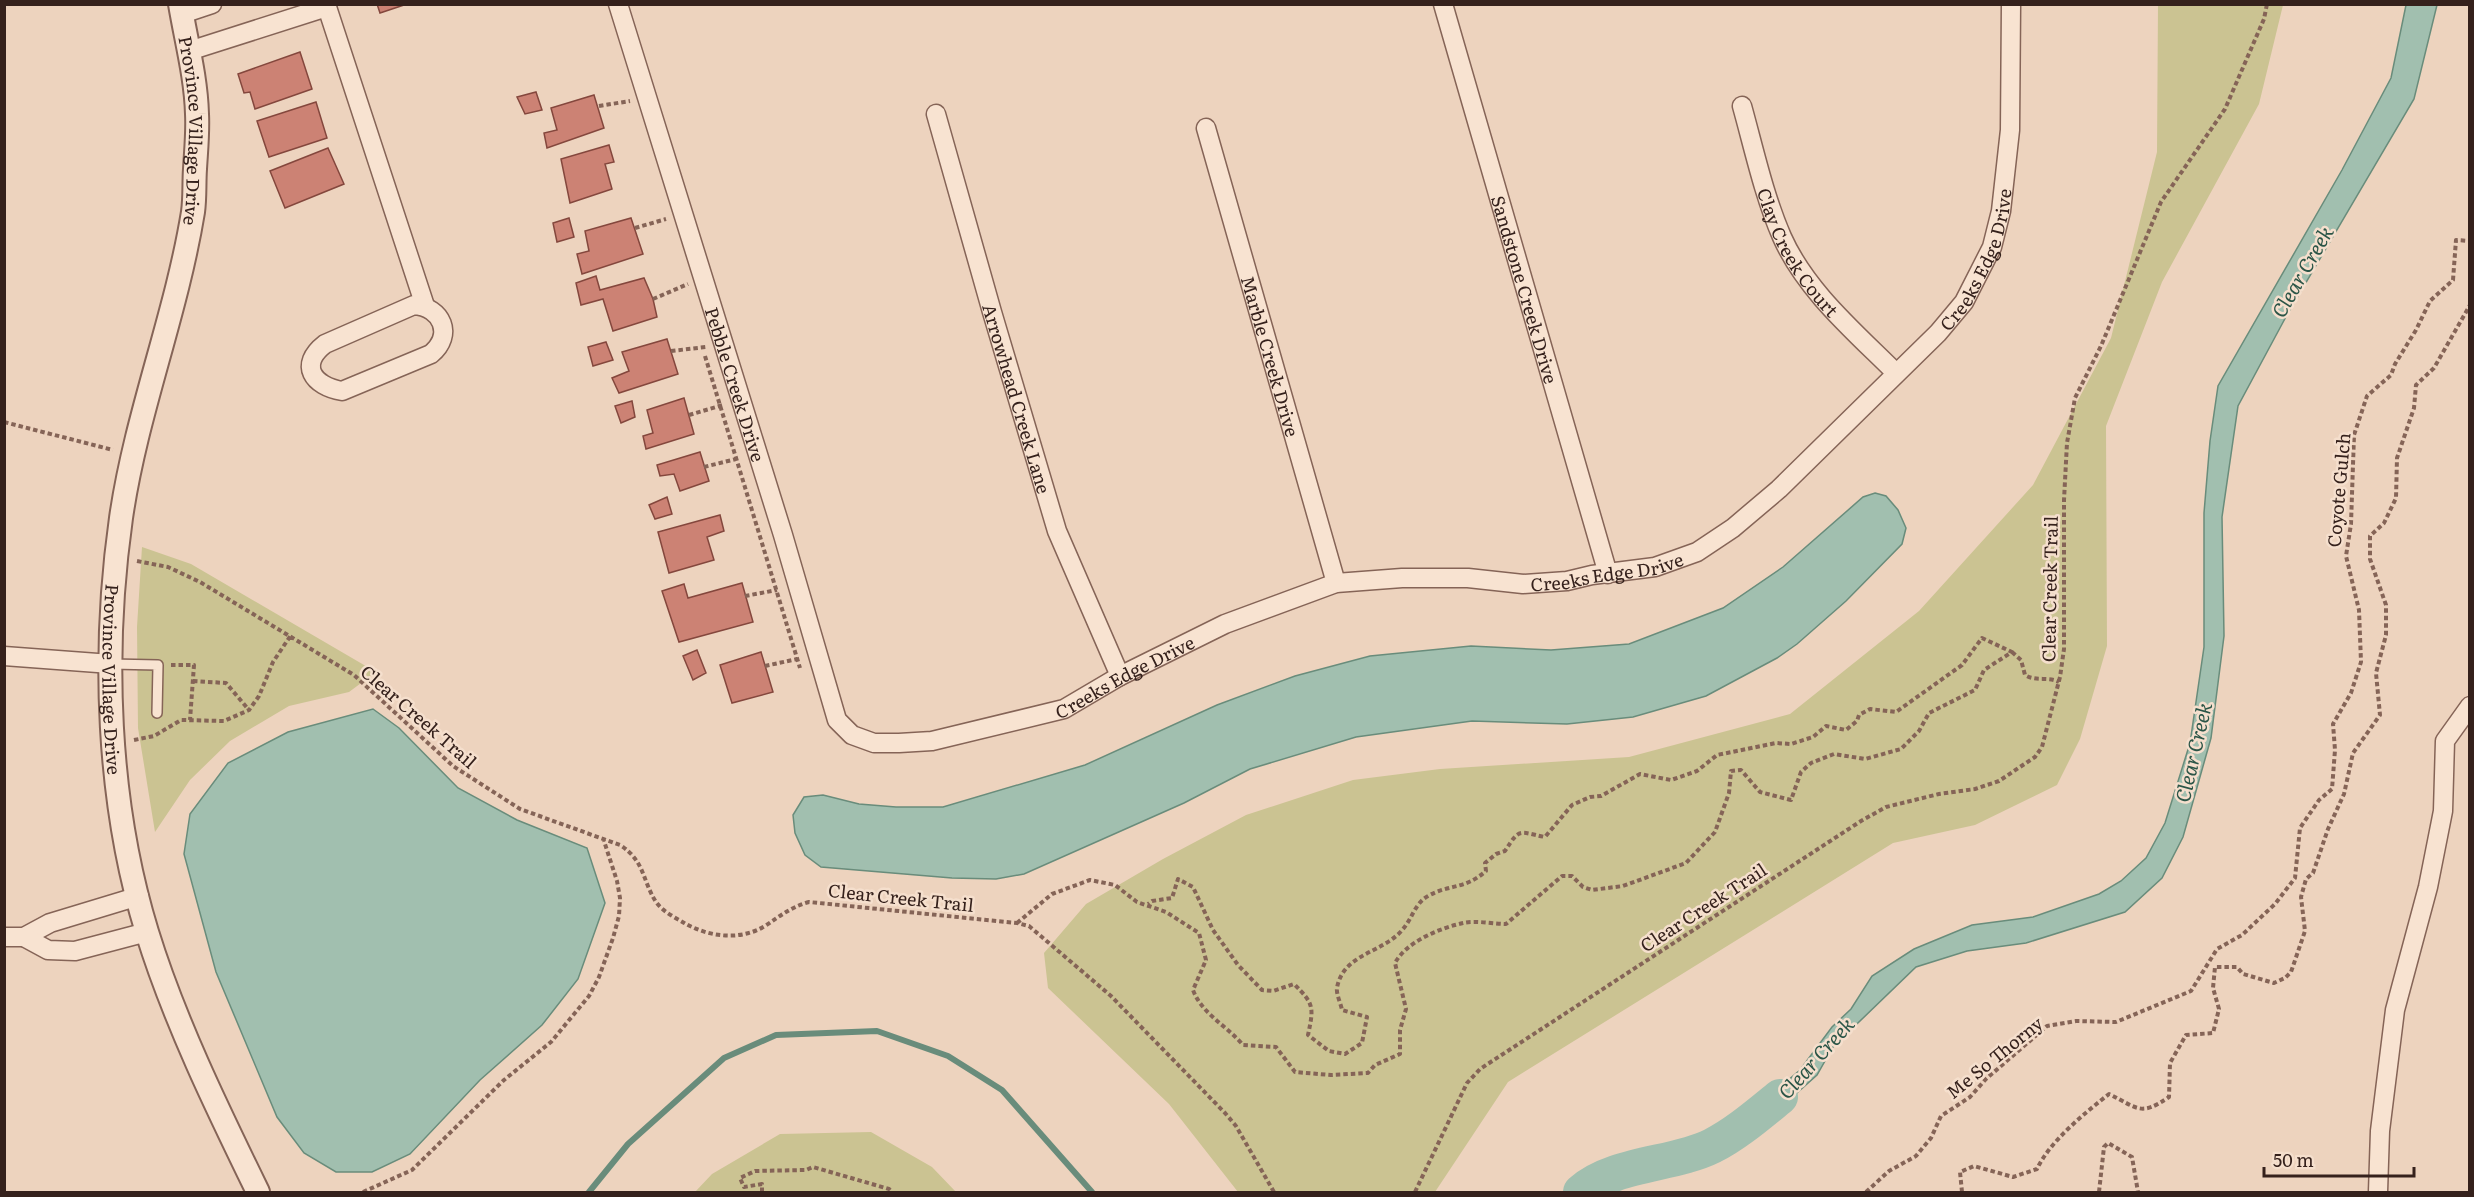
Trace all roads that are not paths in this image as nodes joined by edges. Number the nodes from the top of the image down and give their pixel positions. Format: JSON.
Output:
{"nodes":[{"id":1,"x":212,"y":4,"type":"edge"},
{"id":2,"x":618,"y":4,"type":"edge"},
{"id":3,"x":1443,"y":4,"type":"edge"},
{"id":4,"x":2011,"y":4,"type":"edge"},
{"id":5,"x":326,"y":6,"type":"edge"},
{"id":6,"x":181,"y":9,"type":"edge"},
{"id":7,"x":189,"y":51,"type":"junction"},
{"id":8,"x":1742,"y":106,"type":"dead end"},
{"id":9,"x":936,"y":114,"type":"dead end"},
{"id":10,"x":1206,"y":128,"type":"dead end"},
{"id":11,"x":425,"y":306,"type":"junction"},
{"id":12,"x":1896,"y":373,"type":"junction"},
{"id":13,"x":1608,"y":574,"type":"junction"},
{"id":14,"x":1336,"y":583,"type":"junction"},
{"id":15,"x":4,"y":656,"type":"edge"},
{"id":16,"x":111,"y":664,"type":"junction"},
{"id":17,"x":1120,"y":676,"type":"junction"},
{"id":18,"x":2469,"y":706,"type":"edge"},
{"id":19,"x":157,"y":713,"type":"dead end"},
{"id":20,"x":874,"y":743,"type":"joint"},
{"id":21,"x":139,"y":896,"type":"junction"},
{"id":22,"x":147,"y":932,"type":"junction"},
{"id":23,"x":4,"y":937,"type":"edge"},
{"id":24,"x":24,"y":937,"type":"junction"},
{"id":25,"x":258,"y":1192,"type":"edge"},
{"id":26,"x":2378,"y":1192,"type":"edge"}],
"edges":[{"from":1,"to":6,"type":"street"},
{"from":2,"to":20,"type":"street","name":"Pebble Creek Drive"},
{"from":3,"to":13,"type":"street","name":"Sandstone Creek Drive"},
{"from":4,"to":12,"type":"street","name":"Creeks Edge Drive"},
{"from":5,"to":7,"type":"street"},
{"from":5,"to":11,"type":"street"},
{"from":6,"to":7,"type":"street","name":"Province Village Drive"},
{"from":7,"to":16,"type":"street","name":"Province Village Drive"},
{"from":8,"to":12,"type":"street","name":"Clay Creek Court"},
{"from":9,"to":17,"type":"street","name":"Arrowhead Creek Lane"},
{"from":10,"to":14,"type":"street","name":"Marble Creek Drive"},
{"from":11,"to":11,"type":"street"},
{"from":12,"to":13,"type":"street","name":"Creeks Edge Drive"},
{"from":13,"to":14,"type":"street","name":"Creeks Edge Drive"},
{"from":14,"to":17,"type":"street","name":"Creeks Edge Drive"},
{"from":15,"to":16,"type":"street"},
{"from":16,"to":19,"type":"lane"},
{"from":16,"to":21,"type":"street","name":"Province Village Drive"},
{"from":17,"to":20,"type":"street","name":"Creeks Edge Drive"},
{"from":18,"to":26,"type":"street"},
{"from":21,"to":22,"type":"street","name":"Province Village Drive"},
{"from":21,"to":24,"type":"street"},
{"from":22,"to":24,"type":"street"},
{"from":22,"to":25,"type":"street","name":"Province Village Drive"},
{"from":23,"to":24,"type":"street"}]}
